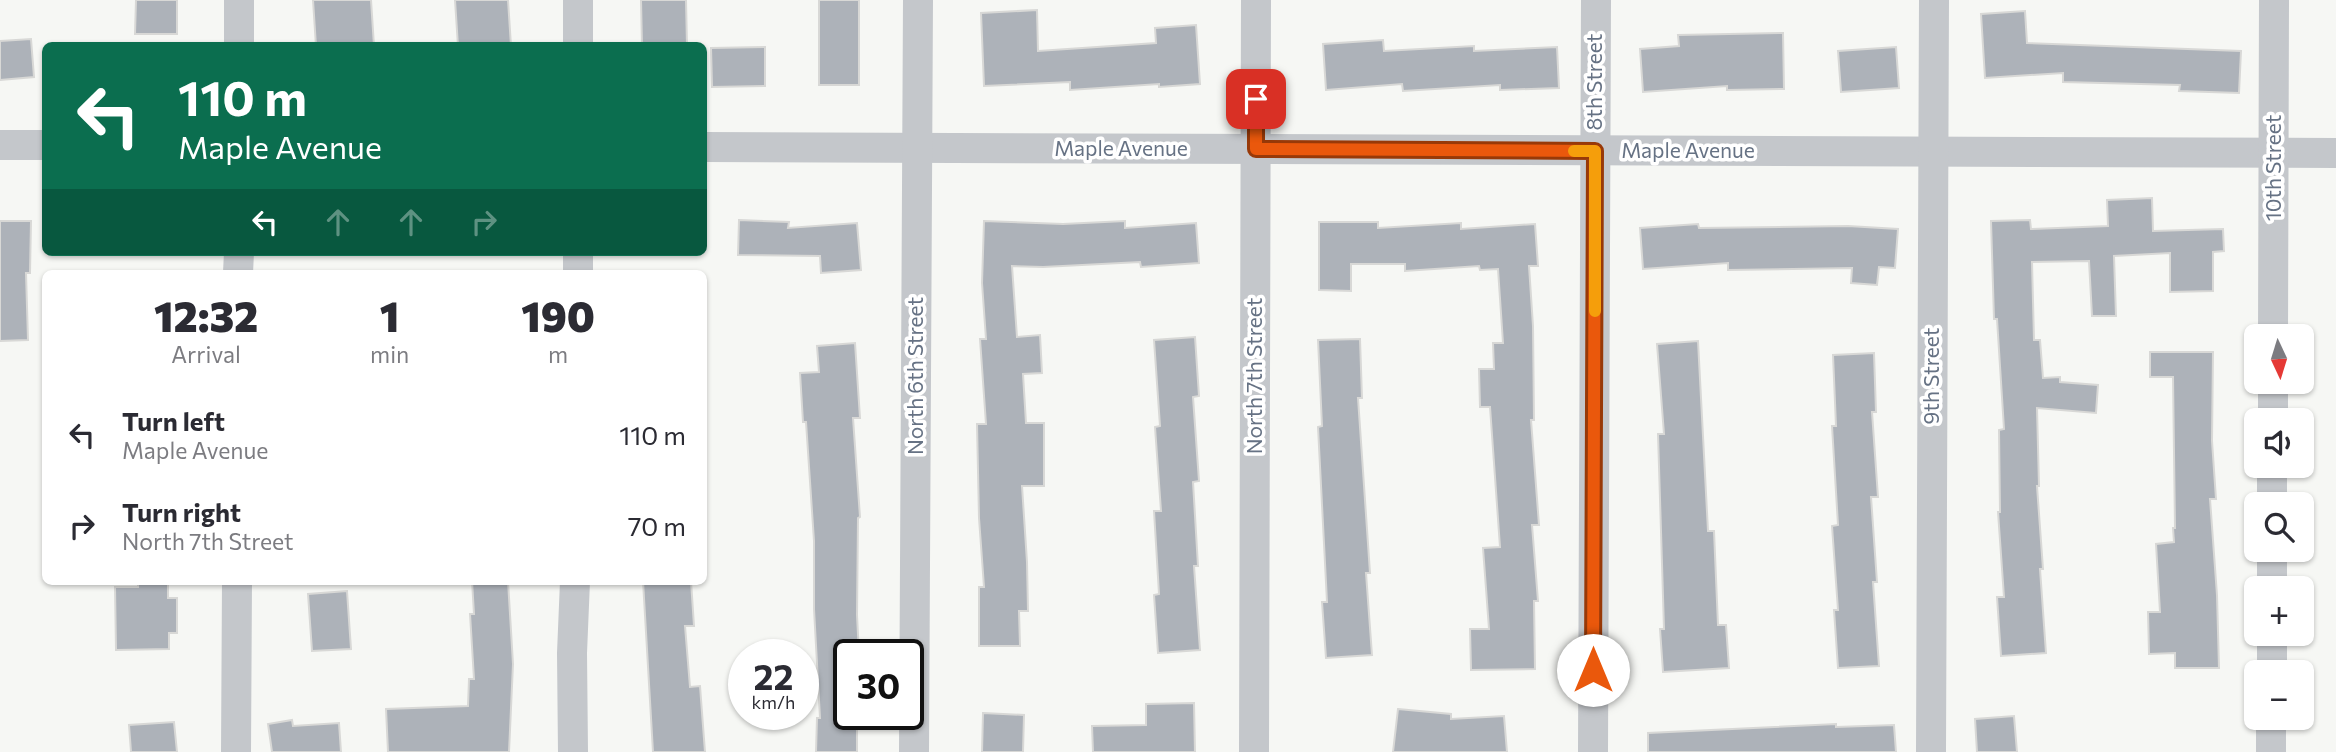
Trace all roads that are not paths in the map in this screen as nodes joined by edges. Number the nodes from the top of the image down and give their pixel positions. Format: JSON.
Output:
{"nodes":[{"id":1,"x":239,"y":0,"type":"edge"},
{"id":2,"x":578,"y":0,"type":"edge"},
{"id":3,"x":918,"y":0,"type":"edge"},
{"id":4,"x":1256,"y":0,"type":"edge"},
{"id":5,"x":1596,"y":0,"type":"edge"},
{"id":6,"x":1934,"y":0,"type":"edge"},
{"id":7,"x":2274,"y":0,"type":"edge"},
{"id":8,"x":239,"y":42,"type":"edge"},
{"id":9,"x":578,"y":42,"type":"edge"},
{"id":10,"x":0,"y":145,"type":"edge"},
{"id":11,"x":42,"y":145,"type":"edge"},
{"id":12,"x":707,"y":147,"type":"edge"},
{"id":13,"x":917,"y":148,"type":"junction"},
{"id":14,"x":1256,"y":149,"type":"junction"},
{"id":15,"x":1595,"y":151,"type":"junction"},
{"id":16,"x":1933,"y":151,"type":"junction"},
{"id":17,"x":2274,"y":152,"type":"junction"},
{"id":18,"x":2336,"y":153,"type":"edge"},
{"id":19,"x":2273,"y":324,"type":"edge"},
{"id":20,"x":237,"y":585,"type":"edge"},
{"id":21,"x":575,"y":585,"type":"edge"},
{"id":22,"x":2272,"y":730,"type":"edge"},
{"id":23,"x":236,"y":752,"type":"edge"},
{"id":24,"x":573,"y":752,"type":"edge"},
{"id":25,"x":914,"y":752,"type":"edge"},
{"id":26,"x":1254,"y":752,"type":"edge"},
{"id":27,"x":1593,"y":752,"type":"edge"},
{"id":28,"x":1931,"y":752,"type":"edge"},
{"id":29,"x":2271,"y":752,"type":"edge"}],
"edges":[{"from":1,"to":8,"type":"street"},
{"from":2,"to":9,"type":"street"},
{"from":3,"to":13,"type":"street","name":"North 6th Street"},
{"from":4,"to":14,"type":"street","name":"North 7th Street"},
{"from":5,"to":15,"type":"street","name":"8th Street"},
{"from":6,"to":16,"type":"street","name":"9th Street"},
{"from":7,"to":17,"type":"street","name":"10th Street"},
{"from":10,"to":11,"type":"street"},
{"from":12,"to":13,"type":"street","name":"Maple Avenue"},
{"from":13,"to":14,"type":"street","name":"Maple Avenue"},
{"from":13,"to":25,"type":"street","name":"North 6th Street"},
{"from":14,"to":15,"type":"street","name":"Maple Avenue"},
{"from":14,"to":26,"type":"street","name":"North 7th Street"},
{"from":15,"to":16,"type":"street","name":"Maple Avenue"},
{"from":15,"to":27,"type":"street","name":"8th Street"},
{"from":16,"to":17,"type":"street","name":"Maple Avenue"},
{"from":16,"to":28,"type":"street","name":"9th Street"},
{"from":17,"to":18,"type":"street","name":"Maple Avenue"},
{"from":17,"to":19,"type":"street","name":"10th Street"},
{"from":20,"to":23,"type":"street"},
{"from":21,"to":24,"type":"street"},
{"from":22,"to":29,"type":"street"}]}
